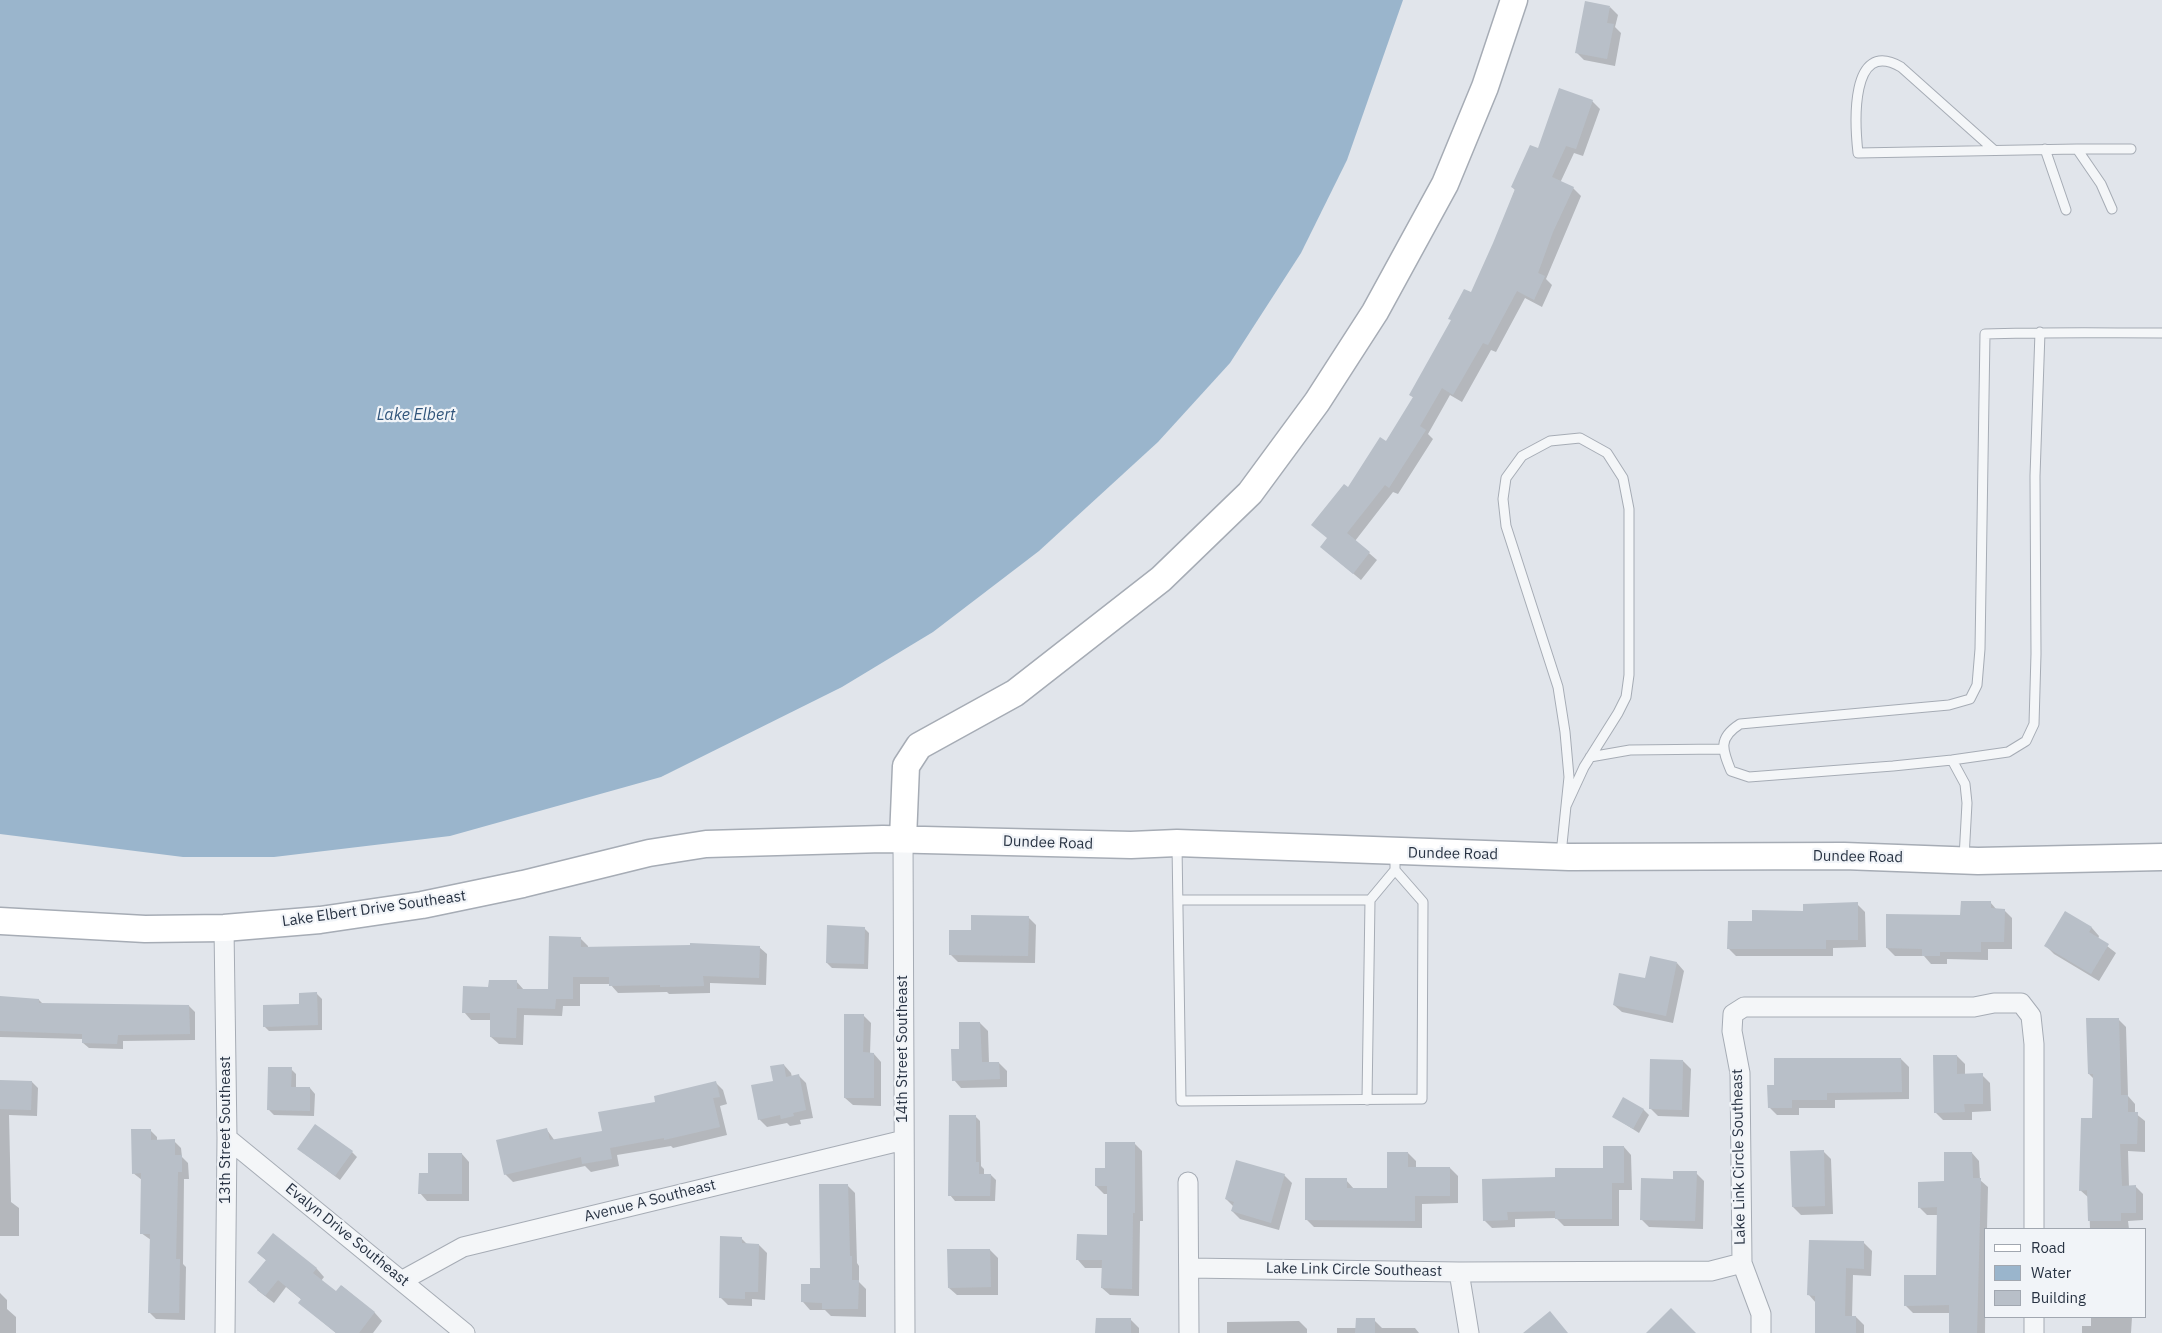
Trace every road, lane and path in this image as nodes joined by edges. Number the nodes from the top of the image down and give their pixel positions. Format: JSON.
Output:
{"nodes":[{"id":1,"x":1514,"y":0,"type":"edge"},
{"id":2,"x":2077,"y":149,"type":"junction"},
{"id":3,"x":2131,"y":149,"type":"dead end"},
{"id":4,"x":1994,"y":150,"type":"junction"},
{"id":5,"x":2045,"y":150,"type":"junction"},
{"id":6,"x":2112,"y":209,"type":"dead end"},
{"id":7,"x":2066,"y":210,"type":"dead end"},
{"id":8,"x":2040,"y":332,"type":"junction"},
{"id":9,"x":2162,"y":333,"type":"edge"},
{"id":10,"x":1722,"y":750,"type":"junction"},
{"id":11,"x":1590,"y":757,"type":"junction"},
{"id":12,"x":1952,"y":760,"type":"junction"},
{"id":13,"x":1566,"y":806,"type":"junction"},
{"id":14,"x":903,"y":838,"type":"junction"},
{"id":15,"x":744,"y":842,"type":"joint"},
{"id":16,"x":1177,"y":844,"type":"junction"},
{"id":17,"x":2162,"y":856,"type":"edge"},
{"id":18,"x":1561,"y":857,"type":"junction"},
{"id":19,"x":1395,"y":861,"type":"junction"},
{"id":20,"x":1964,"y":861,"type":"junction"},
{"id":21,"x":1179,"y":900,"type":"junction"},
{"id":22,"x":1370,"y":900,"type":"junction"},
{"id":23,"x":0,"y":921,"type":"edge"},
{"id":24,"x":224,"y":928,"type":"junction"},
{"id":25,"x":1367,"y":1100,"type":"junction"},
{"id":26,"x":228,"y":1138,"type":"junction"},
{"id":27,"x":904,"y":1140,"type":"junction"},
{"id":28,"x":1188,"y":1182,"type":"dead end"},
{"id":29,"x":2034,"y":1228,"type":"edge"},
{"id":30,"x":1742,"y":1263,"type":"junction"},
{"id":31,"x":1189,"y":1268,"type":"junction"},
{"id":32,"x":1460,"y":1272,"type":"junction"},
{"id":33,"x":403,"y":1280,"type":"junction"},
{"id":34,"x":2034,"y":1318,"type":"edge"},
{"id":35,"x":225,"y":1333,"type":"edge"},
{"id":36,"x":465,"y":1333,"type":"edge"},
{"id":37,"x":905,"y":1333,"type":"edge"},
{"id":38,"x":1189,"y":1333,"type":"edge"},
{"id":39,"x":1469,"y":1333,"type":"edge"},
{"id":40,"x":1761,"y":1333,"type":"edge"},
{"id":41,"x":2034,"y":1333,"type":"edge"}],
"edges":[{"from":1,"to":14,"type":"main road","name":"14th Street Southeast"},
{"from":2,"to":3,"type":"lane"},
{"from":2,"to":5,"type":"lane"},
{"from":2,"to":6,"type":"lane"},
{"from":4,"to":4,"type":"lane"},
{"from":4,"to":5,"type":"lane"},
{"from":5,"to":7,"type":"lane"},
{"from":8,"to":9,"type":"lane"},
{"from":8,"to":10,"type":"lane"},
{"from":8,"to":12,"type":"lane"},
{"from":10,"to":11,"type":"lane"},
{"from":10,"to":12,"type":"lane"},
{"from":11,"to":13,"type":"lane"},
{"from":11,"to":13,"type":"lane"},
{"from":12,"to":20,"type":"lane"},
{"from":13,"to":18,"type":"lane"},
{"from":14,"to":15,"type":"main road","name":"Dundee Road"},
{"from":14,"to":16,"type":"main road","name":"Dundee Road"},
{"from":14,"to":27,"type":"street","name":"14th Street Southeast"},
{"from":15,"to":24,"type":"main road","name":"Lake Elbert Drive Southeast"},
{"from":16,"to":19,"type":"main road","name":"Dundee Road"},
{"from":16,"to":21,"type":"lane"},
{"from":17,"to":20,"type":"main road","name":"Dundee Road"},
{"from":18,"to":19,"type":"main road","name":"Dundee Road"},
{"from":18,"to":20,"type":"main road","name":"Dundee Road"},
{"from":19,"to":22,"type":"lane"},
{"from":19,"to":25,"type":"lane"},
{"from":21,"to":22,"type":"lane"},
{"from":21,"to":25,"type":"lane"},
{"from":22,"to":25,"type":"lane"},
{"from":23,"to":24,"type":"main road","name":"Lake Elbert Drive Southeast"},
{"from":24,"to":26,"type":"street","name":"13th Street Southeast"},
{"from":26,"to":33,"type":"street","name":"Evalyn Drive Southeast"},
{"from":26,"to":35,"type":"street","name":"13th Street Southeast"},
{"from":27,"to":33,"type":"street","name":"Avenue A Southeast"},
{"from":27,"to":37,"type":"street","name":"14th Street Southeast"},
{"from":28,"to":31,"type":"street"},
{"from":29,"to":30,"type":"street","name":"Lake Link Circle Southeast"},
{"from":30,"to":32,"type":"street","name":"Lake Link Circle Southeast"},
{"from":30,"to":40,"type":"street"},
{"from":31,"to":32,"type":"street","name":"Lake Link Circle Southeast"},
{"from":31,"to":38,"type":"street"},
{"from":32,"to":39,"type":"street"},
{"from":33,"to":36,"type":"street","name":"Evalyn Drive Southeast"},
{"from":34,"to":41,"type":"street"}]}
